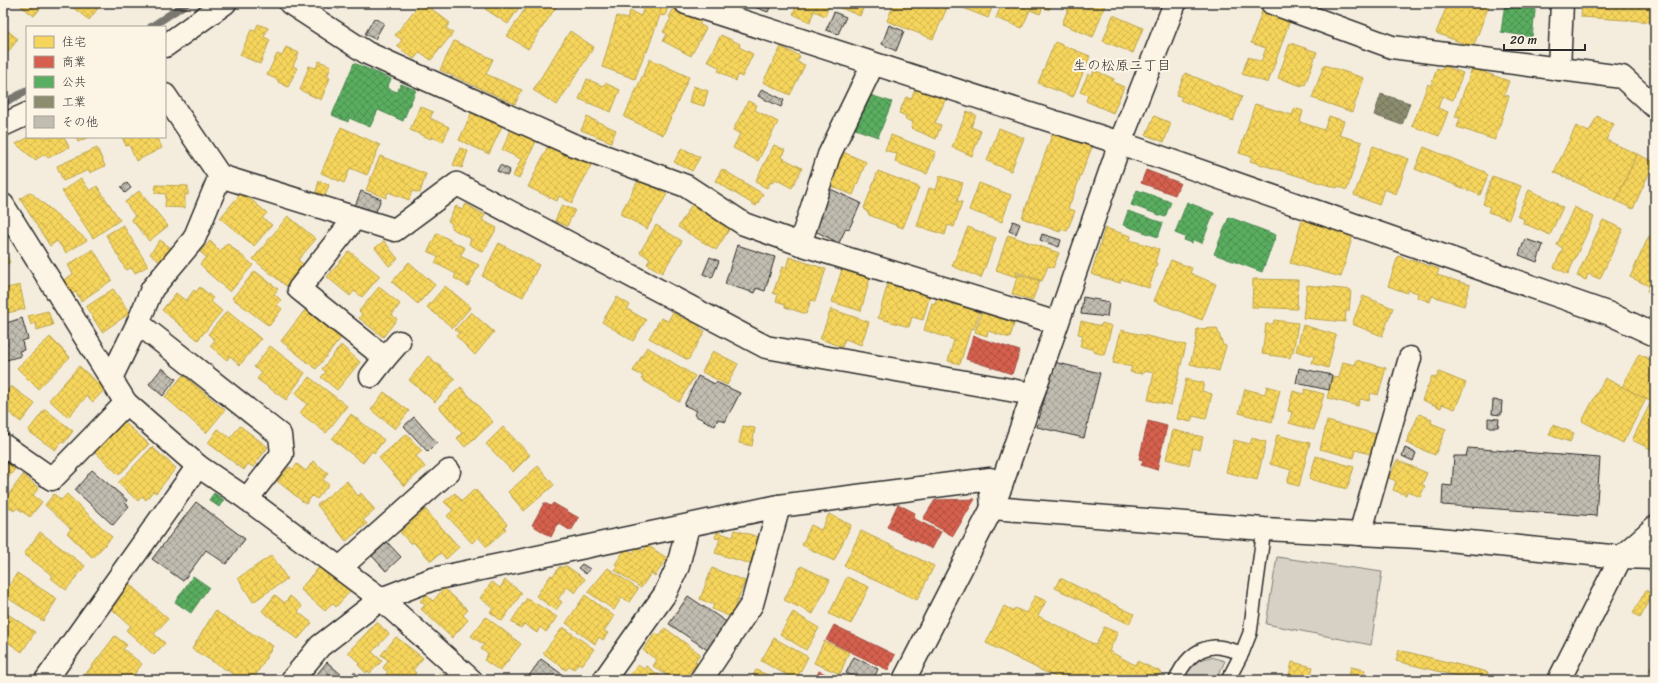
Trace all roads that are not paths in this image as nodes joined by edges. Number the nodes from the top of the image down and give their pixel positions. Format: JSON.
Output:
{"nodes":[{"id":1,"x":225,"y":3,"type":"edge"},
{"id":2,"x":290,"y":3,"type":"edge"},
{"id":3,"x":686,"y":3,"type":"edge"},
{"id":4,"x":1175,"y":3,"type":"edge"},
{"id":5,"x":1272,"y":3,"type":"edge"},
{"id":6,"x":1562,"y":3,"type":"edge"},
{"id":7,"x":166,"y":45,"type":"edge"},
{"id":8,"x":874,"y":64,"type":"junction"},
{"id":9,"x":1559,"y":69,"type":"junction"},
{"id":10,"x":166,"y":96,"type":"edge"},
{"id":11,"x":1655,"y":107,"type":"edge"},
{"id":12,"x":26,"y":114,"type":"edge"},
{"id":13,"x":3,"y":125,"type":"edge"},
{"id":14,"x":1120,"y":143,"type":"junction"},
{"id":15,"x":220,"y":176,"type":"junction"},
{"id":16,"x":3,"y":205,"type":"edge"},
{"id":17,"x":356,"y":218,"type":"junction"},
{"id":18,"x":800,"y":244,"type":"junction"},
{"id":19,"x":138,"y":323,"type":"junction"},
{"id":20,"x":1057,"y":323,"type":"junction"},
{"id":21,"x":1655,"y":335,"type":"edge"},
{"id":22,"x":399,"y":342,"type":"dead end"},
{"id":23,"x":385,"y":358,"type":"junction"},
{"id":24,"x":1410,"y":358,"type":"dead end"},
{"id":25,"x":371,"y":376,"type":"dead end"},
{"id":26,"x":111,"y":378,"type":"junction"},
{"id":27,"x":1033,"y":394,"type":"junction"},
{"id":28,"x":126,"y":402,"type":"junction"},
{"id":29,"x":3,"y":445,"type":"edge"},
{"id":30,"x":198,"y":466,"type":"junction"},
{"id":31,"x":449,"y":471,"type":"dead end"},
{"id":32,"x":247,"y":499,"type":"junction"},
{"id":33,"x":779,"y":506,"type":"junction"},
{"id":34,"x":992,"y":508,"type":"junction"},
{"id":35,"x":688,"y":526,"type":"junction"},
{"id":36,"x":1655,"y":527,"type":"edge"},
{"id":37,"x":1264,"y":528,"type":"junction"},
{"id":38,"x":1360,"y":534,"type":"junction"},
{"id":39,"x":1621,"y":557,"type":"junction"},
{"id":40,"x":1655,"y":558,"type":"edge"},
{"id":41,"x":340,"y":568,"type":"junction"},
{"id":42,"x":382,"y":599,"type":"junction"},
{"id":43,"x":1242,"y":654,"type":"junction"},
{"id":44,"x":46,"y":680,"type":"edge"},
{"id":45,"x":292,"y":680,"type":"edge"},
{"id":46,"x":471,"y":680,"type":"edge"},
{"id":47,"x":604,"y":680,"type":"edge"},
{"id":48,"x":701,"y":680,"type":"edge"},
{"id":49,"x":904,"y":680,"type":"edge"},
{"id":50,"x":1176,"y":680,"type":"edge"},
{"id":51,"x":1228,"y":680,"type":"edge"},
{"id":52,"x":1559,"y":680,"type":"edge"}],
"edges":[{"from":1,"to":7,"type":"street"},
{"from":2,"to":18,"type":"street"},
{"from":3,"to":8,"type":"street"},
{"from":4,"to":14,"type":"street"},
{"from":5,"to":9,"type":"street"},
{"from":6,"to":9,"type":"street"},
{"from":8,"to":14,"type":"street"},
{"from":8,"to":18,"type":"street"},
{"from":9,"to":11,"type":"street"},
{"from":10,"to":15,"type":"street"},
{"from":12,"to":13,"type":"street"},
{"from":14,"to":20,"type":"street"},
{"from":14,"to":21,"type":"street"},
{"from":15,"to":17,"type":"street"},
{"from":15,"to":19,"type":"street"},
{"from":16,"to":26,"type":"street"},
{"from":17,"to":23,"type":"street"},
{"from":17,"to":27,"type":"street"},
{"from":18,"to":20,"type":"street"},
{"from":19,"to":26,"type":"street"},
{"from":19,"to":32,"type":"street"},
{"from":20,"to":27,"type":"street"},
{"from":22,"to":23,"type":"street"},
{"from":23,"to":25,"type":"street"},
{"from":24,"to":38,"type":"street"},
{"from":26,"to":28,"type":"street"},
{"from":27,"to":34,"type":"street"},
{"from":28,"to":29,"type":"street"},
{"from":28,"to":30,"type":"street"},
{"from":30,"to":32,"type":"street"},
{"from":30,"to":44,"type":"street"},
{"from":31,"to":41,"type":"street"},
{"from":32,"to":41,"type":"street"},
{"from":33,"to":34,"type":"street"},
{"from":33,"to":35,"type":"street"},
{"from":33,"to":48,"type":"street"},
{"from":34,"to":37,"type":"street"},
{"from":34,"to":49,"type":"street"},
{"from":35,"to":42,"type":"street"},
{"from":35,"to":47,"type":"street"},
{"from":36,"to":39,"type":"street"},
{"from":37,"to":38,"type":"street"},
{"from":37,"to":43,"type":"lane"},
{"from":38,"to":39,"type":"street"},
{"from":39,"to":40,"type":"street"},
{"from":39,"to":52,"type":"street"},
{"from":41,"to":42,"type":"street"},
{"from":42,"to":45,"type":"street"},
{"from":42,"to":46,"type":"street"},
{"from":43,"to":50,"type":"lane"},
{"from":43,"to":51,"type":"lane"}]}
